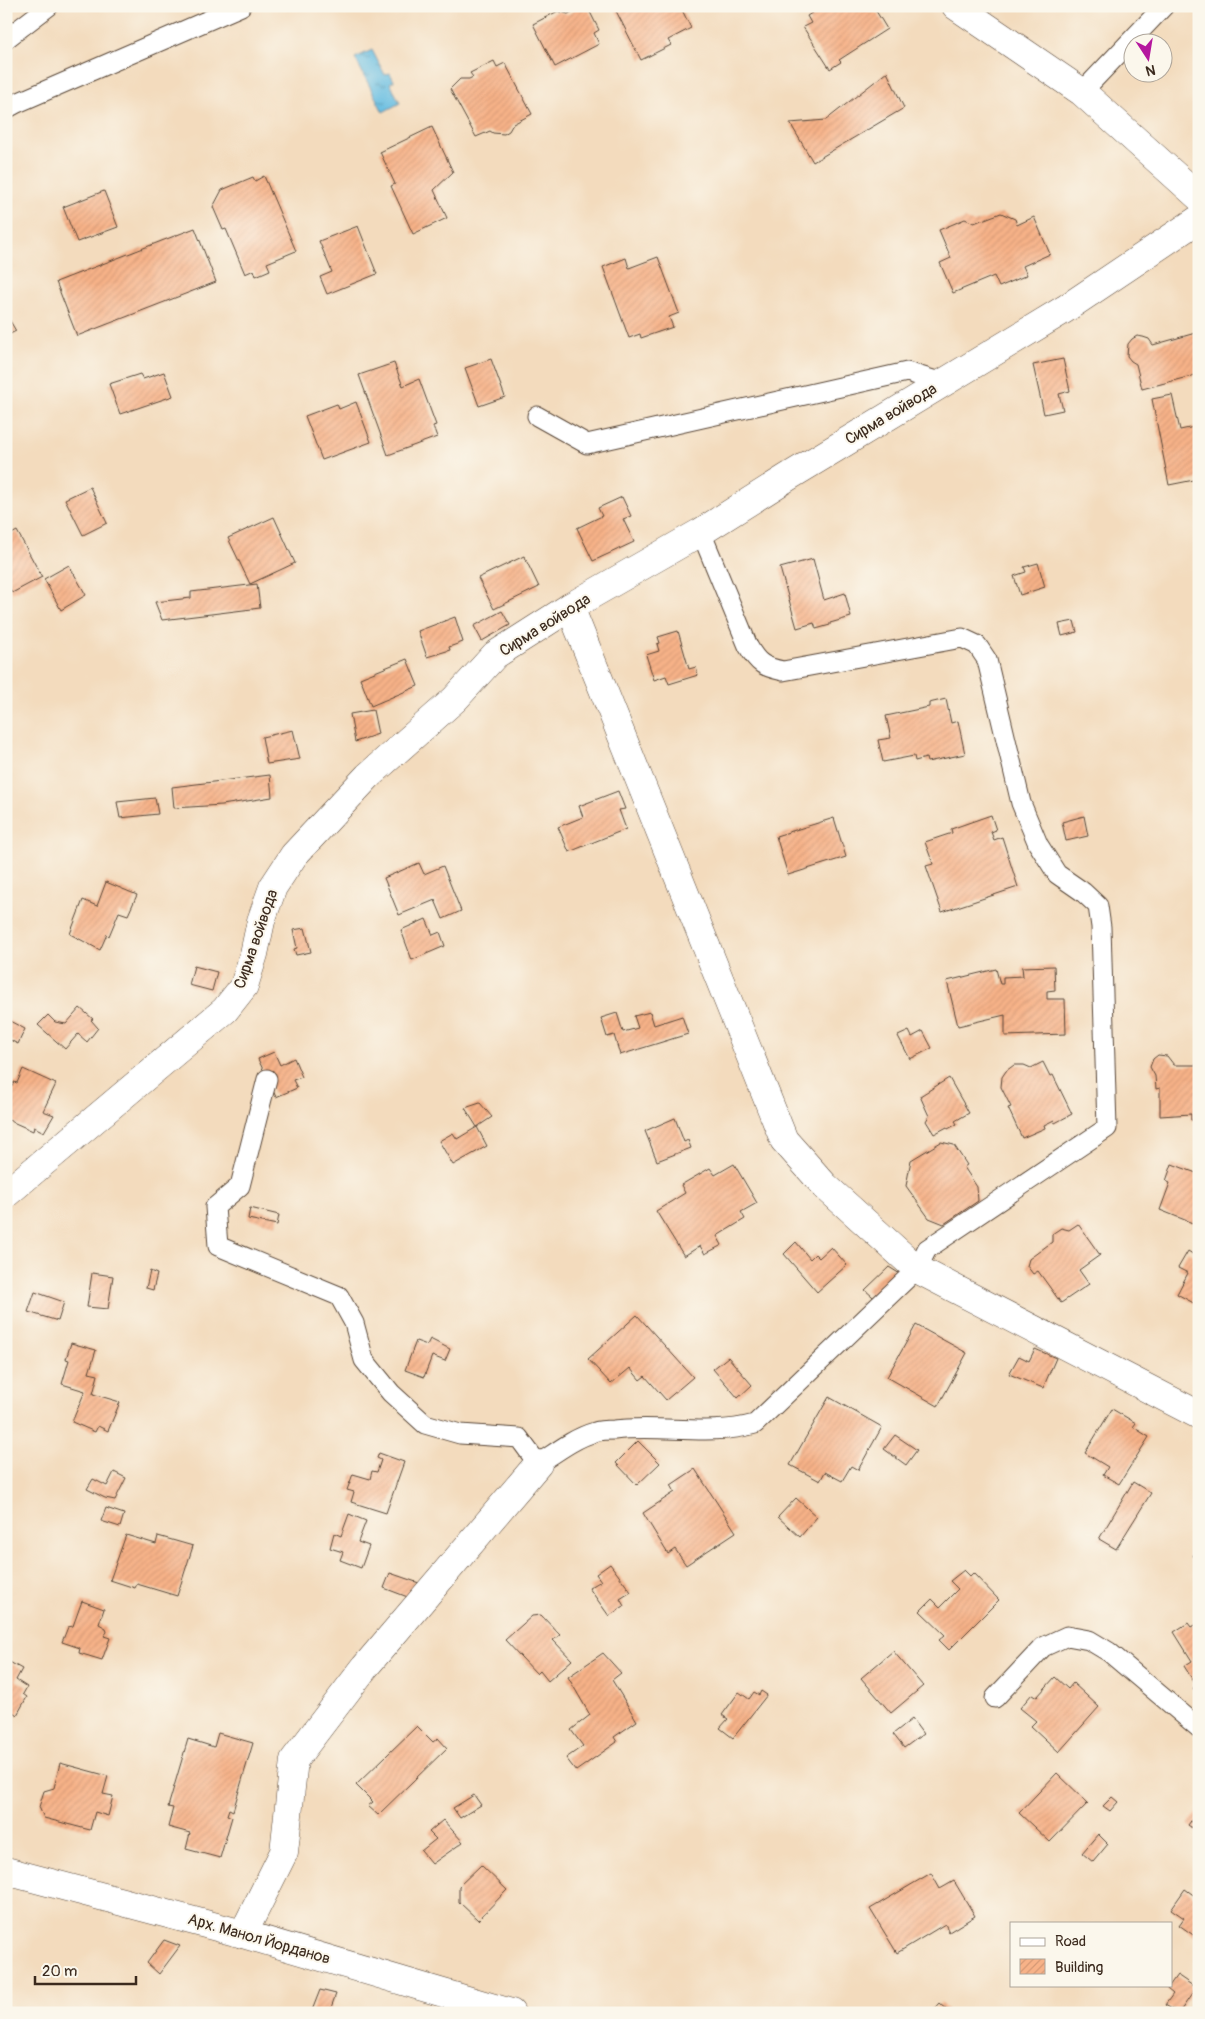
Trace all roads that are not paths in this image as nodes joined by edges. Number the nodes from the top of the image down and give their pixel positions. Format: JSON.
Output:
{"nodes":[{"id":1,"x":49,"y":6,"type":"edge"},
{"id":2,"x":241,"y":6,"type":"edge"},
{"id":3,"x":956,"y":6,"type":"edge"},
{"id":4,"x":1164,"y":6,"type":"edge"},
{"id":5,"x":6,"y":39,"type":"edge"},
{"id":6,"x":1082,"y":92,"type":"junction"},
{"id":7,"x":6,"y":109,"type":"edge"},
{"id":8,"x":1199,"y":197,"type":"edge"},
{"id":9,"x":1199,"y":219,"type":"edge"},
{"id":10,"x":942,"y":383,"type":"junction"},
{"id":11,"x":537,"y":416,"type":"dead end"},
{"id":12,"x":700,"y":532,"type":"junction"},
{"id":13,"x":570,"y":607,"type":"junction"},
{"id":14,"x":267,"y":1079,"type":"dead end"},
{"id":15,"x":6,"y":1194,"type":"edge"},
{"id":16,"x":917,"y":1269,"type":"junction"},
{"id":17,"x":1199,"y":1416,"type":"edge"},
{"id":18,"x":538,"y":1464,"type":"junction"},
{"id":19,"x":995,"y":1698,"type":"dead end"},
{"id":20,"x":1199,"y":1728,"type":"edge"},
{"id":21,"x":6,"y":1870,"type":"edge"},
{"id":22,"x":243,"y":1934,"type":"junction"},
{"id":23,"x":512,"y":2013,"type":"edge"}],
"edges":[{"from":1,"to":5,"type":"lane"},
{"from":2,"to":7,"type":"lane"},
{"from":3,"to":6,"type":"street"},
{"from":4,"to":6,"type":"lane"},
{"from":6,"to":8,"type":"street"},
{"from":9,"to":10,"type":"street","name":"Сирма войвода"},
{"from":10,"to":11,"type":"lane"},
{"from":10,"to":12,"type":"street","name":"Сирма войвода"},
{"from":12,"to":13,"type":"street","name":"Сирма войвода"},
{"from":12,"to":16,"type":"lane"},
{"from":13,"to":15,"type":"street","name":"Сирма войвода"},
{"from":13,"to":16,"type":"street"},
{"from":14,"to":18,"type":"lane"},
{"from":16,"to":17,"type":"street"},
{"from":16,"to":18,"type":"lane"},
{"from":18,"to":22,"type":"street"},
{"from":19,"to":20,"type":"lane"},
{"from":21,"to":22,"type":"street","name":"Арх. Манол Йорданов"},
{"from":22,"to":23,"type":"street","name":"Арх. Манол Йорданов"}]}
